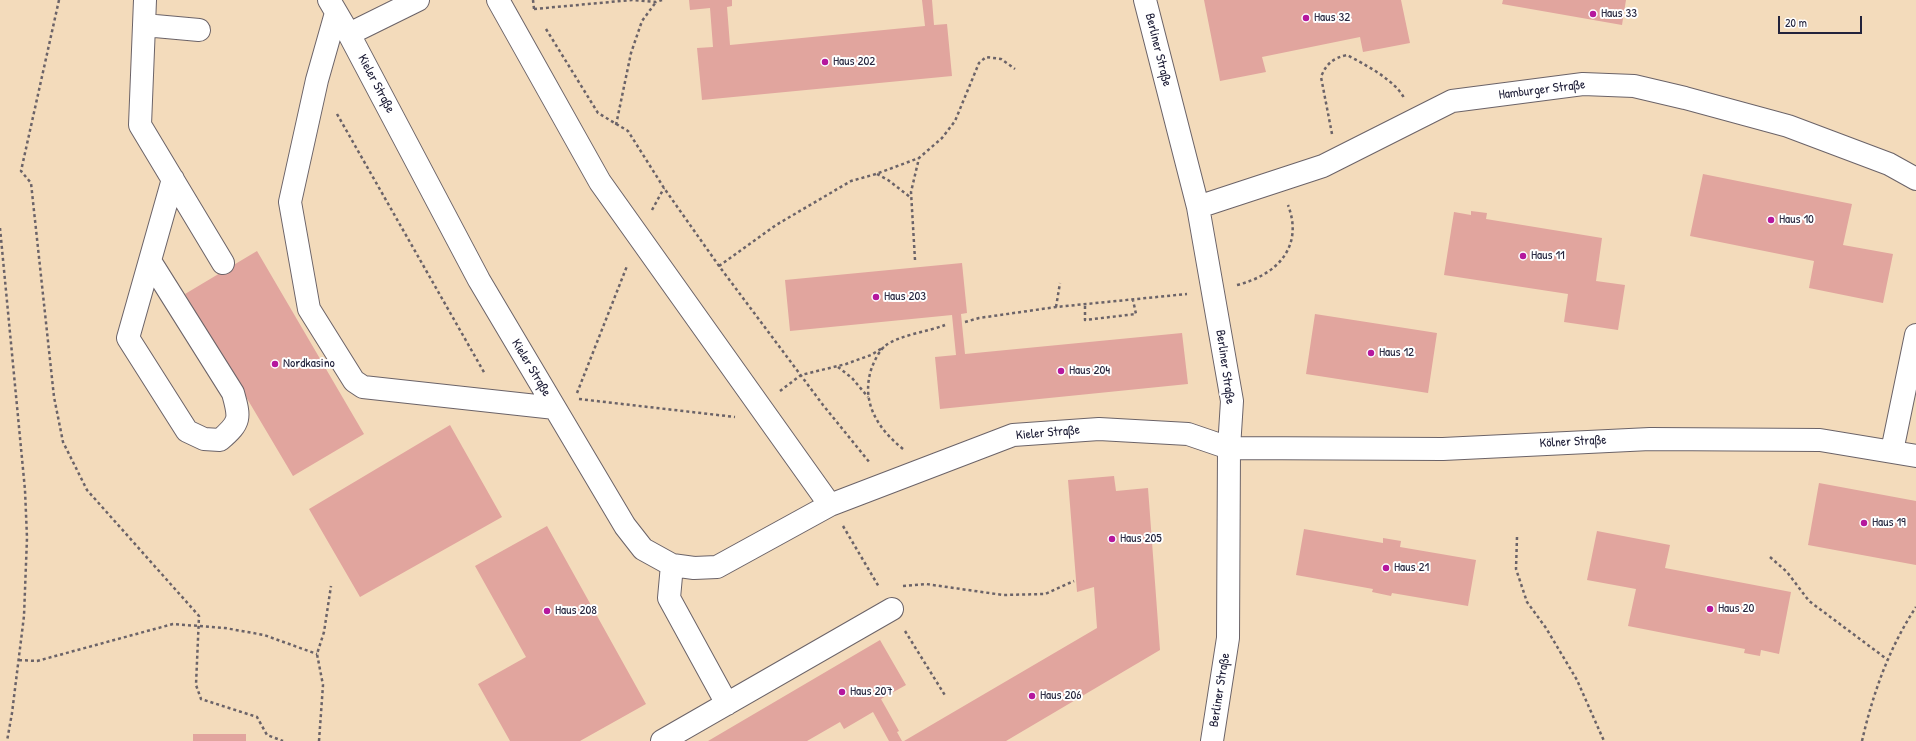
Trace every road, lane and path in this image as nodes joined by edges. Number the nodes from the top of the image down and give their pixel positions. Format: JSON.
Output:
{"nodes":[{"id":1,"x":59,"y":0,"type":"edge"},
{"id":2,"x":145,"y":0,"type":"edge"},
{"id":3,"x":418,"y":0,"type":"edge"},
{"id":4,"x":533,"y":0,"type":"edge"},
{"id":5,"x":662,"y":0,"type":"edge"},
{"id":6,"x":1145,"y":0,"type":"edge"},
{"id":7,"x":656,"y":2,"type":"junction"},
{"id":8,"x":332,"y":6,"type":"edge"},
{"id":9,"x":502,"y":9,"type":"edge"},
{"id":10,"x":534,"y":9,"type":"junction"},
{"id":11,"x":538,"y":16,"type":"dead end"},
{"id":12,"x":542,"y":22,"type":"dead end"},
{"id":13,"x":144,"y":25,"type":"junction"},
{"id":14,"x":199,"y":30,"type":"dead end"},
{"id":15,"x":350,"y":34,"type":"junction"},
{"id":16,"x":1015,"y":69,"type":"dead end"},
{"id":17,"x":1416,"y":120,"type":"junction"},
{"id":18,"x":616,"y":125,"type":"junction"},
{"id":19,"x":919,"y":158,"type":"junction"},
{"id":20,"x":1337,"y":159,"type":"junction"},
{"id":21,"x":876,"y":174,"type":"junction"},
{"id":22,"x":173,"y":179,"type":"junction"},
{"id":23,"x":1916,"y":179,"type":"edge"},
{"id":24,"x":1276,"y":181,"type":"junction"},
{"id":25,"x":664,"y":188,"type":"junction"},
{"id":26,"x":911,"y":197,"type":"junction"},
{"id":27,"x":1198,"y":207,"type":"junction"},
{"id":28,"x":0,"y":228,"type":"edge"},
{"id":29,"x":639,"y":237,"type":"junction"},
{"id":30,"x":915,"y":260,"type":"dead end"},
{"id":31,"x":150,"y":261,"type":"junction"},
{"id":32,"x":223,"y":263,"type":"dead end"},
{"id":33,"x":719,"y":266,"type":"junction"},
{"id":34,"x":1060,"y":283,"type":"dead end"},
{"id":35,"x":1214,"y":292,"type":"junction"},
{"id":36,"x":1133,"y":300,"type":"junction"},
{"id":37,"x":1085,"y":306,"type":"junction"},
{"id":38,"x":1056,"y":307,"type":"junction"},
{"id":39,"x":965,"y":322,"type":"dead end"},
{"id":40,"x":945,"y":325,"type":"dead end"},
{"id":41,"x":1916,"y":335,"type":"edge"},
{"id":42,"x":884,"y":347,"type":"junction"},
{"id":43,"x":838,"y":367,"type":"junction"},
{"id":44,"x":801,"y":375,"type":"junction"},
{"id":45,"x":868,"y":397,"type":"junction"},
{"id":46,"x":574,"y":399,"type":"dead end"},
{"id":47,"x":760,"y":407,"type":"junction"},
{"id":48,"x":555,"y":408,"type":"junction"},
{"id":49,"x":1230,"y":448,"type":"junction"},
{"id":50,"x":906,"y":451,"type":"dead end"},
{"id":51,"x":1892,"y":451,"type":"junction"},
{"id":52,"x":1916,"y":456,"type":"edge"},
{"id":53,"x":886,"y":484,"type":"junction"},
{"id":54,"x":830,"y":505,"type":"junction"},
{"id":55,"x":1517,"y":538,"type":"dead end"},
{"id":56,"x":1770,"y":557,"type":"dead end"},
{"id":57,"x":672,"y":565,"type":"junction"},
{"id":58,"x":1074,"y":581,"type":"dead end"},
{"id":59,"x":332,"y":586,"type":"dead end"},
{"id":60,"x":902,"y":586,"type":"dead end"},
{"id":61,"x":1916,"y":607,"type":"edge"},
{"id":62,"x":892,"y":609,"type":"dead end"},
{"id":63,"x":197,"y":625,"type":"junction"},
{"id":64,"x":317,"y":654,"type":"junction"},
{"id":65,"x":19,"y":660,"type":"junction"},
{"id":66,"x":1888,"y":660,"type":"junction"},
{"id":67,"x":727,"y":704,"type":"junction"},
{"id":68,"x":7,"y":741,"type":"edge"},
{"id":69,"x":283,"y":741,"type":"edge"},
{"id":70,"x":319,"y":741,"type":"edge"},
{"id":71,"x":662,"y":741,"type":"edge"},
{"id":72,"x":1212,"y":741,"type":"edge"},
{"id":73,"x":1604,"y":741,"type":"edge"},
{"id":74,"x":1862,"y":741,"type":"edge"}],
"edges":[{"from":1,"to":63,"type":"path"},
{"from":2,"to":13,"type":"lane"},
{"from":3,"to":15,"type":"lane"},
{"from":4,"to":10,"type":"path"},
{"from":5,"to":7,"type":"path"},
{"from":6,"to":27,"type":"lane","name":"Berliner Straße"},
{"from":7,"to":10,"type":"path"},
{"from":7,"to":18,"type":"path"},
{"from":8,"to":15,"type":"lane","name":"Kieler Straße"},
{"from":8,"to":48,"type":"lane"},
{"from":9,"to":10,"type":"path"},
{"from":9,"to":29,"type":"lane"},
{"from":10,"to":11,"type":"path"},
{"from":12,"to":18,"type":"path"},
{"from":13,"to":14,"type":"lane"},
{"from":13,"to":22,"type":"lane"},
{"from":15,"to":48,"type":"lane","name":"Kieler Straße"},
{"from":16,"to":19,"type":"path"},
{"from":17,"to":20,"type":"lane","name":"Hamburger Straße"},
{"from":17,"to":20,"type":"path"},
{"from":17,"to":23,"type":"lane","name":"Hamburger Straße"},
{"from":18,"to":25,"type":"path"},
{"from":19,"to":21,"type":"path"},
{"from":19,"to":26,"type":"path"},
{"from":20,"to":24,"type":"lane","name":"Hamburger Straße"},
{"from":21,"to":26,"type":"path"},
{"from":21,"to":33,"type":"path"},
{"from":22,"to":31,"type":"lane"},
{"from":22,"to":32,"type":"lane"},
{"from":24,"to":27,"type":"lane","name":"Hamburger Straße"},
{"from":24,"to":35,"type":"path"},
{"from":25,"to":29,"type":"path"},
{"from":25,"to":33,"type":"path"},
{"from":26,"to":30,"type":"path"},
{"from":27,"to":35,"type":"lane","name":"Berliner Straße"},
{"from":28,"to":65,"type":"path"},
{"from":29,"to":46,"type":"path"},
{"from":29,"to":47,"type":"lane"},
{"from":31,"to":31,"type":"lane"},
{"from":33,"to":44,"type":"path"},
{"from":34,"to":38,"type":"path"},
{"from":35,"to":36,"type":"path"},
{"from":35,"to":49,"type":"lane","name":"Berliner Straße"},
{"from":36,"to":37,"type":"path"},
{"from":36,"to":37,"type":"path"},
{"from":37,"to":38,"type":"path"},
{"from":38,"to":39,"type":"path"},
{"from":40,"to":42,"type":"path"},
{"from":41,"to":51,"type":"lane"},
{"from":42,"to":43,"type":"path"},
{"from":42,"to":45,"type":"path"},
{"from":43,"to":44,"type":"path"},
{"from":43,"to":45,"type":"path"},
{"from":44,"to":47,"type":"path"},
{"from":44,"to":53,"type":"path"},
{"from":45,"to":50,"type":"path"},
{"from":47,"to":54,"type":"lane"},
{"from":48,"to":57,"type":"lane","name":"Kieler Straße"},
{"from":49,"to":51,"type":"lane","name":"Kölner Straße"},
{"from":49,"to":53,"type":"lane","name":"Kieler Straße"},
{"from":49,"to":72,"type":"lane","name":"Berliner Straße"},
{"from":51,"to":52,"type":"lane","name":"Kölner Straße"},
{"from":53,"to":54,"type":"lane","name":"Kieler Straße"},
{"from":54,"to":57,"type":"lane","name":"Kieler Straße"},
{"from":55,"to":73,"type":"path"},
{"from":56,"to":66,"type":"path"},
{"from":57,"to":67,"type":"lane"},
{"from":58,"to":60,"type":"path"},
{"from":59,"to":64,"type":"path"},
{"from":61,"to":66,"type":"path"},
{"from":62,"to":67,"type":"lane"},
{"from":63,"to":64,"type":"path"},
{"from":63,"to":65,"type":"path"},
{"from":63,"to":69,"type":"path"},
{"from":64,"to":70,"type":"path"},
{"from":65,"to":68,"type":"path"},
{"from":66,"to":74,"type":"path"},
{"from":67,"to":71,"type":"lane"}]}
